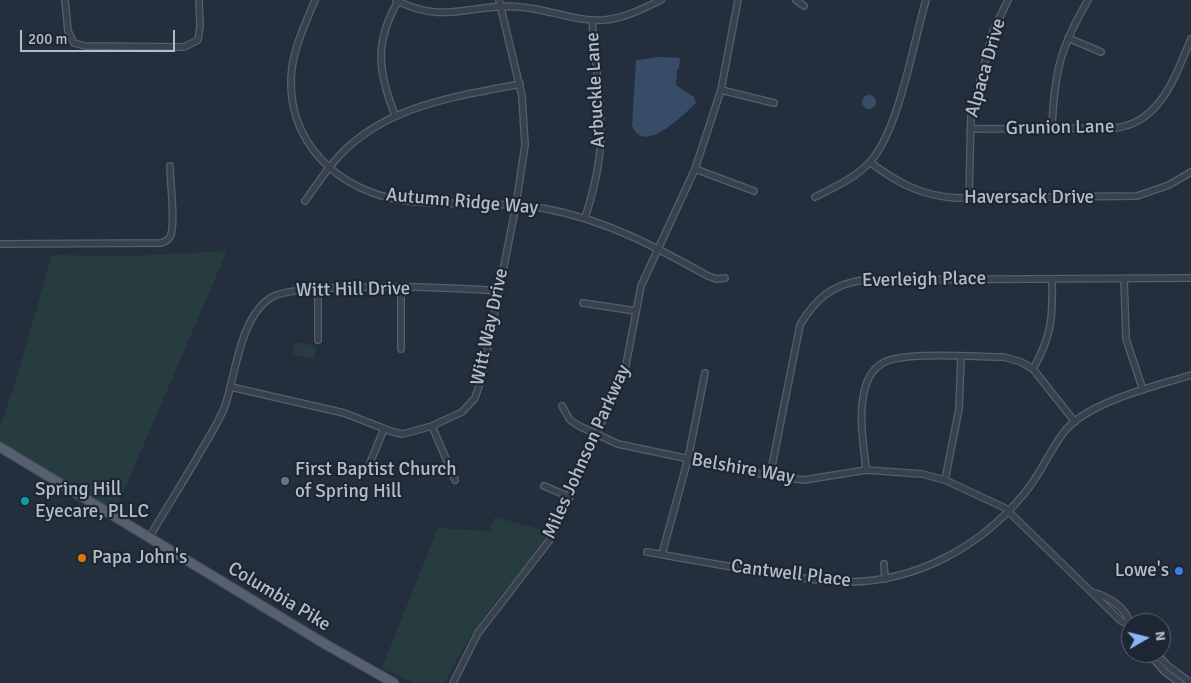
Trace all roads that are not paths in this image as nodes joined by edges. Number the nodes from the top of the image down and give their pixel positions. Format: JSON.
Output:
{"nodes":[{"id":1,"x":65,"y":0,"type":"edge"},
{"id":2,"x":199,"y":0,"type":"edge"},
{"id":3,"x":315,"y":0,"type":"edge"},
{"id":4,"x":397,"y":0,"type":"edge"},
{"id":5,"x":499,"y":0,"type":"edge"},
{"id":6,"x":661,"y":0,"type":"edge"},
{"id":7,"x":738,"y":0,"type":"edge"},
{"id":8,"x":796,"y":0,"type":"edge"},
{"id":9,"x":926,"y":0,"type":"edge"},
{"id":10,"x":1008,"y":0,"type":"edge"},
{"id":11,"x":1088,"y":0,"type":"edge"},
{"id":12,"x":804,"y":6,"type":"dead end"},
{"id":13,"x":499,"y":7,"type":"junction"},
{"id":14,"x":592,"y":20,"type":"junction"},
{"id":15,"x":1068,"y":38,"type":"junction"},
{"id":16,"x":1191,"y":39,"type":"edge"},
{"id":17,"x":1101,"y":52,"type":"dead end"},
{"id":18,"x":520,"y":84,"type":"junction"},
{"id":19,"x":721,"y":90,"type":"junction"},
{"id":20,"x":774,"y":103,"type":"dead end"},
{"id":21,"x":395,"y":115,"type":"junction"},
{"id":22,"x":1052,"y":128,"type":"junction"},
{"id":23,"x":970,"y":129,"type":"junction"},
{"id":24,"x":870,"y":162,"type":"junction"},
{"id":25,"x":170,"y":166,"type":"dead end"},
{"id":26,"x":329,"y":168,"type":"junction"},
{"id":27,"x":695,"y":169,"type":"junction"},
{"id":28,"x":1191,"y":172,"type":"edge"},
{"id":29,"x":754,"y":191,"type":"dead end"},
{"id":30,"x":815,"y":197,"type":"dead end"},
{"id":31,"x":969,"y":198,"type":"junction"},
{"id":32,"x":305,"y":201,"type":"dead end"},
{"id":33,"x":516,"y":205,"type":"junction"},
{"id":34,"x":585,"y":218,"type":"junction"},
{"id":35,"x":0,"y":244,"type":"edge"},
{"id":36,"x":658,"y":248,"type":"junction"},
{"id":37,"x":725,"y":278,"type":"dead end"},
{"id":38,"x":1124,"y":278,"type":"junction"},
{"id":39,"x":1191,"y":278,"type":"edge"},
{"id":40,"x":1052,"y":279,"type":"junction"},
{"id":41,"x":318,"y":289,"type":"junction"},
{"id":42,"x":401,"y":289,"type":"junction"},
{"id":43,"x":498,"y":291,"type":"junction"},
{"id":44,"x":583,"y":303,"type":"dead end"},
{"id":45,"x":636,"y":311,"type":"junction"},
{"id":46,"x":318,"y":340,"type":"dead end"},
{"id":47,"x":401,"y":349,"type":"dead end"},
{"id":48,"x":960,"y":357,"type":"junction"},
{"id":49,"x":1033,"y":369,"type":"junction"},
{"id":50,"x":705,"y":373,"type":"dead end"},
{"id":51,"x":1191,"y":375,"type":"edge"},
{"id":52,"x":231,"y":387,"type":"junction"},
{"id":53,"x":1143,"y":390,"type":"junction"},
{"id":54,"x":562,"y":406,"type":"dead end"},
{"id":55,"x":1075,"y":422,"type":"junction"},
{"id":56,"x":432,"y":426,"type":"junction"},
{"id":57,"x":384,"y":428,"type":"junction"},
{"id":58,"x":596,"y":435,"type":"junction"},
{"id":59,"x":0,"y":447,"type":"edge"},
{"id":60,"x":688,"y":459,"type":"junction"},
{"id":61,"x":367,"y":470,"type":"dead end"},
{"id":62,"x":866,"y":470,"type":"junction"},
{"id":63,"x":770,"y":476,"type":"junction"},
{"id":64,"x":455,"y":480,"type":"dead end"},
{"id":65,"x":945,"y":480,"type":"junction"},
{"id":66,"x":544,"y":486,"type":"dead end"},
{"id":67,"x":570,"y":497,"type":"junction"},
{"id":68,"x":1008,"y":511,"type":"junction"},
{"id":69,"x":149,"y":538,"type":"junction"},
{"id":70,"x":647,"y":552,"type":"dead end"},
{"id":71,"x":662,"y":554,"type":"junction"},
{"id":72,"x":884,"y":564,"type":"dead end"},
{"id":73,"x":885,"y":579,"type":"junction"},
{"id":74,"x":1125,"y":613,"type":"edge"},
{"id":75,"x":1157,"y":663,"type":"edge"},
{"id":76,"x":1165,"y":663,"type":"edge"},
{"id":77,"x":394,"y":683,"type":"edge"},
{"id":78,"x":453,"y":683,"type":"edge"},
{"id":79,"x":1180,"y":683,"type":"edge"},
{"id":80,"x":1191,"y":683,"type":"edge"}],
"edges":[{"from":1,"to":2,"type":"street"},
{"from":3,"to":26,"type":"street","name":"Autumn Ridge Way"},
{"from":4,"to":13,"type":"street"},
{"from":4,"to":21,"type":"street"},
{"from":5,"to":13,"type":"street","name":"Witt Way Drive"},
{"from":6,"to":14,"type":"street"},
{"from":7,"to":19,"type":"street","name":"Miles Johnson Parkway"},
{"from":8,"to":12,"type":"street"},
{"from":9,"to":24,"type":"street"},
{"from":10,"to":23,"type":"street","name":"Alpaca Drive"},
{"from":11,"to":15,"type":"street"},
{"from":13,"to":14,"type":"street"},
{"from":13,"to":18,"type":"street","name":"Witt Way Drive"},
{"from":14,"to":34,"type":"street","name":"Arbuckle Lane"},
{"from":15,"to":17,"type":"street"},
{"from":15,"to":22,"type":"street"},
{"from":16,"to":22,"type":"street","name":"Grunion Lane"},
{"from":18,"to":21,"type":"street"},
{"from":18,"to":33,"type":"street","name":"Witt Way Drive"},
{"from":19,"to":20,"type":"street"},
{"from":19,"to":27,"type":"street","name":"Miles Johnson Parkway"},
{"from":21,"to":26,"type":"street"},
{"from":22,"to":23,"type":"street","name":"Grunion Lane"},
{"from":23,"to":31,"type":"street","name":"Alpaca Drive"},
{"from":24,"to":30,"type":"street"},
{"from":24,"to":31,"type":"street","name":"Haversack Drive"},
{"from":25,"to":35,"type":"street"},
{"from":26,"to":32,"type":"street"},
{"from":26,"to":33,"type":"street","name":"Autumn Ridge Way"},
{"from":27,"to":29,"type":"street"},
{"from":27,"to":36,"type":"street","name":"Miles Johnson Parkway"},
{"from":28,"to":31,"type":"street","name":"Haversack Drive"},
{"from":33,"to":34,"type":"street","name":"Autumn Ridge Way"},
{"from":33,"to":43,"type":"street","name":"Witt Way Drive"},
{"from":34,"to":36,"type":"street","name":"Autumn Ridge Way"},
{"from":36,"to":37,"type":"street","name":"Autumn Ridge Way"},
{"from":36,"to":45,"type":"street","name":"Miles Johnson Parkway"},
{"from":38,"to":39,"type":"street","name":"Everleigh Place"},
{"from":38,"to":40,"type":"street","name":"Everleigh Place"},
{"from":38,"to":53,"type":"street"},
{"from":40,"to":49,"type":"street"},
{"from":40,"to":63,"type":"street","name":"Everleigh Place"},
{"from":41,"to":42,"type":"street","name":"Witt Hill Drive"},
{"from":41,"to":46,"type":"street"},
{"from":41,"to":52,"type":"street","name":"Witt Hill Drive"},
{"from":42,"to":43,"type":"street","name":"Witt Hill Drive"},
{"from":42,"to":47,"type":"street"},
{"from":43,"to":56,"type":"street","name":"Witt Way Drive"},
{"from":44,"to":45,"type":"street"},
{"from":45,"to":58,"type":"street","name":"Miles Johnson Parkway"},
{"from":48,"to":49,"type":"street"},
{"from":48,"to":62,"type":"street"},
{"from":48,"to":65,"type":"street"},
{"from":49,"to":55,"type":"street"},
{"from":50,"to":60,"type":"street"},
{"from":51,"to":53,"type":"street","name":"Cantwell Place"},
{"from":52,"to":57,"type":"street","name":"Witt Way Drive"},
{"from":52,"to":69,"type":"street","name":"Witt Hill Drive"},
{"from":53,"to":55,"type":"street","name":"Cantwell Place"},
{"from":54,"to":58,"type":"street","name":"Belshire Way"},
{"from":55,"to":68,"type":"street","name":"Cantwell Place"},
{"from":56,"to":57,"type":"street","name":"Witt Way Drive"},
{"from":56,"to":64,"type":"street"},
{"from":57,"to":61,"type":"street"},
{"from":58,"to":60,"type":"street","name":"Belshire Way"},
{"from":58,"to":67,"type":"street","name":"Miles Johnson Parkway"},
{"from":59,"to":69,"type":"main road","name":"Columbia Pike"},
{"from":60,"to":63,"type":"street","name":"Belshire Way"},
{"from":60,"to":71,"type":"street"},
{"from":62,"to":63,"type":"street","name":"Belshire Way"},
{"from":62,"to":65,"type":"street","name":"Belshire Way"},
{"from":65,"to":68,"type":"street","name":"Belshire Way"},
{"from":66,"to":67,"type":"street"},
{"from":67,"to":78,"type":"street","name":"Miles Johnson Parkway"},
{"from":68,"to":73,"type":"street","name":"Cantwell Place"},
{"from":68,"to":74,"type":"street","name":"Belshire Way"},
{"from":69,"to":77,"type":"main road","name":"Columbia Pike"},
{"from":70,"to":71,"type":"street","name":"Cantwell Place"},
{"from":71,"to":73,"type":"street","name":"Cantwell Place"},
{"from":72,"to":73,"type":"street"},
{"from":75,"to":79,"type":"street"},
{"from":76,"to":80,"type":"street"}]}
